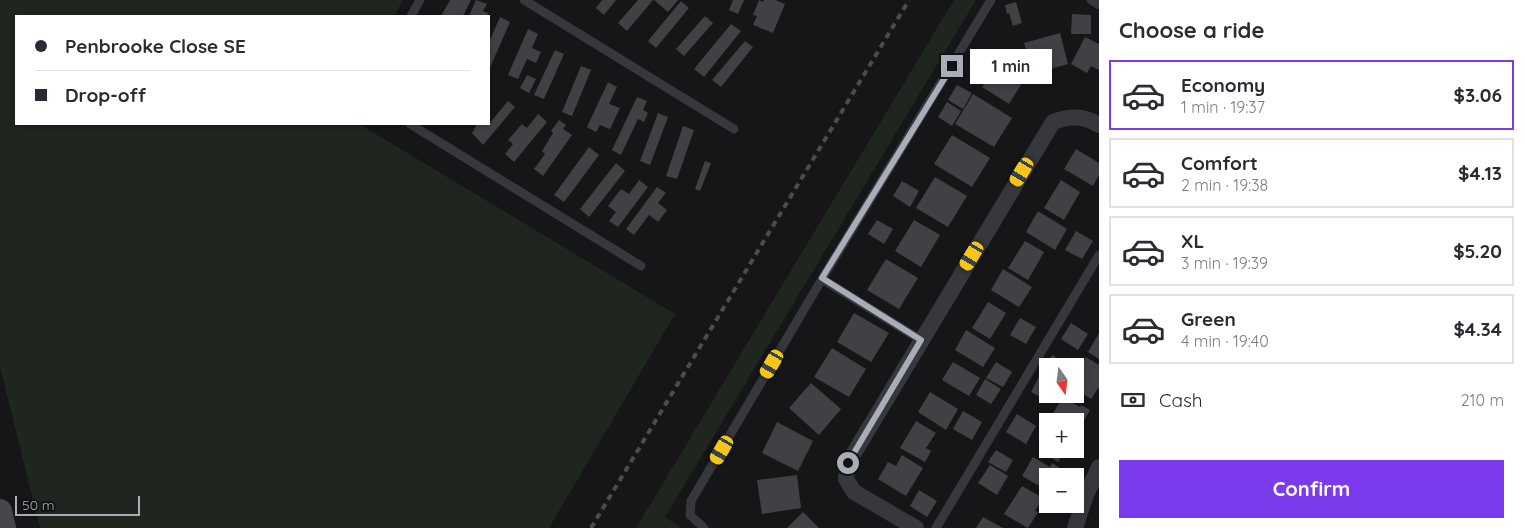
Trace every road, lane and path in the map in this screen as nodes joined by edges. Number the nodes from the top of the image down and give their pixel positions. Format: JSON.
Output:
{"nodes":[{"id":1,"x":420,"y":0,"type":"edge"},
{"id":2,"x":524,"y":0,"type":"edge"},
{"id":3,"x":991,"y":0,"type":"edge"},
{"id":4,"x":1091,"y":0,"type":"edge"},
{"id":5,"x":1099,"y":5,"type":"edge"},
{"id":6,"x":412,"y":15,"type":"edge"},
{"id":7,"x":1099,"y":124,"type":"edge"},
{"id":8,"x":412,"y":125,"type":"edge"},
{"id":9,"x":734,"y":129,"type":"dead end"},
{"id":10,"x":1099,"y":254,"type":"edge"},
{"id":11,"x":641,"y":266,"type":"dead end"},
{"id":12,"x":822,"y":278,"type":"junction"},
{"id":13,"x":921,"y":340,"type":"junction"},
{"id":14,"x":1099,"y":467,"type":"edge"},
{"id":15,"x":0,"y":511,"type":"edge"},
{"id":16,"x":4,"y":528,"type":"edge"},
{"id":17,"x":704,"y":528,"type":"edge"},
{"id":18,"x":916,"y":528,"type":"edge"},
{"id":19,"x":936,"y":528,"type":"edge"},
{"id":20,"x":1075,"y":528,"type":"edge"}],
"edges":[{"from":1,"to":6,"type":"lane"},
{"from":2,"to":9,"type":"lane"},
{"from":3,"to":12,"type":"lane"},
{"from":4,"to":5,"type":"lane"},
{"from":7,"to":13,"type":"street"},
{"from":8,"to":11,"type":"lane"},
{"from":10,"to":19,"type":"lane"},
{"from":12,"to":13,"type":"lane"},
{"from":12,"to":17,"type":"lane"},
{"from":13,"to":18,"type":"street"},
{"from":14,"to":20,"type":"street"},
{"from":15,"to":16,"type":"main road"}]}
